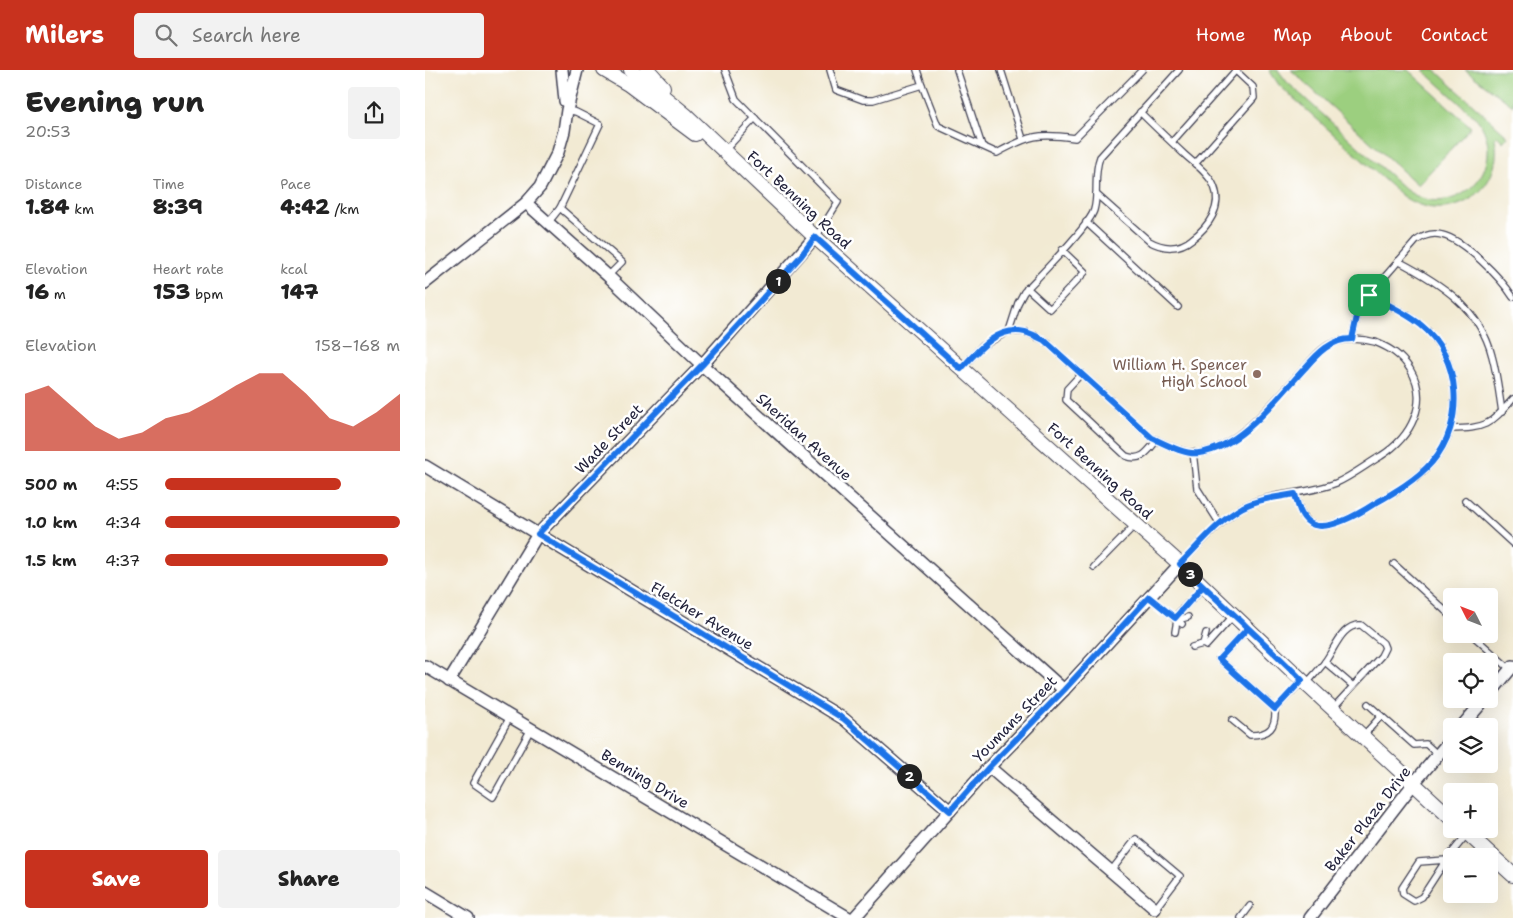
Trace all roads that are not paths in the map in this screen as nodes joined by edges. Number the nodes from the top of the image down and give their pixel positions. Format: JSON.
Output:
{"nodes":[{"id":1,"x":562,"y":70,"type":"edge"},
{"id":2,"x":577,"y":70,"type":"edge"},
{"id":3,"x":604,"y":70,"type":"edge"},
{"id":4,"x":631,"y":70,"type":"edge"},
{"id":5,"x":648,"y":70,"type":"edge"},
{"id":6,"x":725,"y":70,"type":"edge"},
{"id":7,"x":829,"y":70,"type":"edge"},
{"id":8,"x":917,"y":70,"type":"edge"},
{"id":9,"x":957,"y":70,"type":"edge"},
{"id":10,"x":1001,"y":70,"type":"edge"},
{"id":11,"x":1142,"y":70,"type":"edge"},
{"id":12,"x":1179,"y":70,"type":"edge"},
{"id":13,"x":1236,"y":70,"type":"edge"},
{"id":14,"x":922,"y":85,"type":"junction"},
{"id":15,"x":567,"y":110,"type":"junction"},
{"id":16,"x":1141,"y":112,"type":"junction"},
{"id":17,"x":687,"y":116,"type":"junction"},
{"id":18,"x":755,"y":118,"type":"junction"},
{"id":19,"x":1023,"y":139,"type":"junction"},
{"id":20,"x":1172,"y":142,"type":"junction"},
{"id":21,"x":982,"y":146,"type":"junction"},
{"id":22,"x":723,"y":152,"type":"junction"},
{"id":23,"x":1195,"y":164,"type":"junction"},
{"id":24,"x":1096,"y":194,"type":"junction"},
{"id":25,"x":527,"y":203,"type":"junction"},
{"id":26,"x":560,"y":208,"type":"junction"},
{"id":27,"x":548,"y":222,"type":"junction"},
{"id":28,"x":1086,"y":222,"type":"junction"},
{"id":29,"x":815,"y":237,"type":"junction"},
{"id":30,"x":1062,"y":250,"type":"junction"},
{"id":31,"x":1399,"y":261,"type":"junction"},
{"id":32,"x":608,"y":276,"type":"junction"},
{"id":33,"x":425,"y":283,"type":"edge"},
{"id":34,"x":1027,"y":288,"type":"junction"},
{"id":35,"x":1369,"y":295,"type":"junction"},
{"id":36,"x":1513,"y":297,"type":"edge"},
{"id":37,"x":1178,"y":307,"type":"dead end"},
{"id":38,"x":1009,"y":331,"type":"junction"},
{"id":39,"x":1352,"y":339,"type":"junction"},
{"id":40,"x":702,"y":365,"type":"junction"},
{"id":41,"x":961,"y":369,"type":"junction"},
{"id":42,"x":1081,"y":374,"type":"junction"},
{"id":43,"x":1513,"y":399,"type":"edge"},
{"id":44,"x":1501,"y":412,"type":"junction"},
{"id":45,"x":1450,"y":430,"type":"junction"},
{"id":46,"x":1157,"y":440,"type":"junction"},
{"id":47,"x":1193,"y":452,"type":"junction"},
{"id":48,"x":425,"y":466,"type":"edge"},
{"id":49,"x":1295,"y":494,"type":"junction"},
{"id":50,"x":1465,"y":500,"type":"dead end"},
{"id":51,"x":1135,"y":524,"type":"junction"},
{"id":52,"x":1220,"y":524,"type":"junction"},
{"id":53,"x":538,"y":534,"type":"junction"},
{"id":54,"x":1513,"y":544,"type":"edge"},
{"id":55,"x":1180,"y":564,"type":"junction"},
{"id":56,"x":1394,"y":564,"type":"dead end"},
{"id":57,"x":1094,"y":567,"type":"dead end"},
{"id":58,"x":1203,"y":586,"type":"junction"},
{"id":59,"x":1149,"y":597,"type":"junction"},
{"id":60,"x":1443,"y":609,"type":"edge"},
{"id":61,"x":1234,"y":615,"type":"junction"},
{"id":62,"x":1188,"y":617,"type":"dead end"},
{"id":63,"x":1178,"y":621,"type":"junction"},
{"id":64,"x":1248,"y":628,"type":"junction"},
{"id":65,"x":1175,"y":632,"type":"dead end"},
{"id":66,"x":1206,"y":632,"type":"dead end"},
{"id":67,"x":1201,"y":642,"type":"junction"},
{"id":68,"x":1482,"y":643,"type":"edge"},
{"id":69,"x":1192,"y":647,"type":"dead end"},
{"id":70,"x":1325,"y":662,"type":"junction"},
{"id":71,"x":425,"y":666,"type":"edge"},
{"id":72,"x":1512,"y":668,"type":"edge"},
{"id":73,"x":449,"y":681,"type":"junction"},
{"id":74,"x":1304,"y":682,"type":"junction"},
{"id":75,"x":1498,"y":684,"type":"edge"},
{"id":76,"x":1353,"y":686,"type":"junction"},
{"id":77,"x":1064,"y":690,"type":"junction"},
{"id":78,"x":1368,"y":704,"type":"dead end"},
{"id":79,"x":1333,"y":708,"type":"junction"},
{"id":80,"x":1477,"y":708,"type":"edge"},
{"id":81,"x":1275,"y":709,"type":"junction"},
{"id":82,"x":1381,"y":716,"type":"junction"},
{"id":83,"x":510,"y":717,"type":"junction"},
{"id":84,"x":1469,"y":718,"type":"edge"},
{"id":85,"x":1232,"y":720,"type":"dead end"},
{"id":86,"x":531,"y":729,"type":"junction"},
{"id":87,"x":1363,"y":736,"type":"junction"},
{"id":88,"x":1443,"y":749,"type":"edge"},
{"id":89,"x":1438,"y":755,"type":"junction"},
{"id":90,"x":989,"y":767,"type":"junction"},
{"id":91,"x":1414,"y":783,"type":"junction"},
{"id":92,"x":1443,"y":810,"type":"edge"},
{"id":93,"x":950,"y":811,"type":"junction"},
{"id":94,"x":1473,"y":838,"type":"edge"},
{"id":95,"x":1446,"y":860,"type":"joint"},
{"id":96,"x":1111,"y":871,"type":"junction"},
{"id":97,"x":1513,"y":875,"type":"edge"},
{"id":98,"x":425,"y":892,"type":"edge"},
{"id":99,"x":1250,"y":906,"type":"dead end"},
{"id":100,"x":1155,"y":909,"type":"joint"},
{"id":101,"x":469,"y":918,"type":"edge"},
{"id":102,"x":849,"y":918,"type":"edge"},
{"id":103,"x":854,"y":918,"type":"edge"},
{"id":104,"x":1241,"y":918,"type":"edge"},
{"id":105,"x":1310,"y":918,"type":"edge"}],
"edges":[{"from":1,"to":15,"type":"street"},
{"from":2,"to":15,"type":"street"},
{"from":3,"to":22,"type":"street","name":"Fort Benning Road"},
{"from":4,"to":17,"type":"street","name":"Fort Benning Road"},
{"from":5,"to":17,"type":"street"},
{"from":6,"to":18,"type":"lane"},
{"from":7,"to":14,"type":"lane"},
{"from":8,"to":14,"type":"lane"},
{"from":9,"to":21,"type":"lane"},
{"from":10,"to":19,"type":"lane"},
{"from":11,"to":19,"type":"lane"},
{"from":12,"to":16,"type":"lane"},
{"from":13,"to":20,"type":"lane"},
{"from":13,"to":23,"type":"lane"},
{"from":14,"to":21,"type":"lane"},
{"from":15,"to":25,"type":"street"},
{"from":15,"to":26,"type":"lane"},
{"from":16,"to":20,"type":"lane"},
{"from":16,"to":24,"type":"lane"},
{"from":17,"to":22,"type":"street","name":"Fort Benning Road"},
{"from":18,"to":22,"type":"lane"},
{"from":18,"to":29,"type":"lane"},
{"from":19,"to":21,"type":"lane"},
{"from":20,"to":23,"type":"lane"},
{"from":22,"to":29,"type":"street","name":"Fort Benning Road"},
{"from":23,"to":24,"type":"lane"},
{"from":24,"to":28,"type":"lane"},
{"from":25,"to":27,"type":"street","name":"Sheridan Avenue"},
{"from":25,"to":33,"type":"street"},
{"from":26,"to":27,"type":"lane"},
{"from":26,"to":32,"type":"lane"},
{"from":27,"to":32,"type":"street","name":"Sheridan Avenue"},
{"from":28,"to":30,"type":"lane"},
{"from":28,"to":37,"type":"lane"},
{"from":29,"to":40,"type":"street","name":"Wade Street"},
{"from":29,"to":41,"type":"street","name":"Fort Benning Road"},
{"from":30,"to":34,"type":"lane"},
{"from":30,"to":34,"type":"lane"},
{"from":31,"to":35,"type":"lane"},
{"from":31,"to":36,"type":"lane"},
{"from":31,"to":44,"type":"lane"},
{"from":32,"to":40,"type":"street","name":"Sheridan Avenue"},
{"from":34,"to":38,"type":"lane"},
{"from":35,"to":39,"type":"lane"},
{"from":35,"to":45,"type":"lane"},
{"from":38,"to":41,"type":"lane"},
{"from":38,"to":42,"type":"lane"},
{"from":39,"to":47,"type":"lane"},
{"from":39,"to":49,"type":"lane"},
{"from":40,"to":53,"type":"street","name":"Wade Street"},
{"from":40,"to":77,"type":"street","name":"Sheridan Avenue"},
{"from":41,"to":51,"type":"street","name":"Fort Benning Road"},
{"from":42,"to":46,"type":"lane"},
{"from":42,"to":46,"type":"lane"},
{"from":43,"to":44,"type":"lane"},
{"from":44,"to":45,"type":"lane"},
{"from":45,"to":49,"type":"lane"},
{"from":46,"to":47,"type":"lane"},
{"from":47,"to":52,"type":"lane"},
{"from":48,"to":53,"type":"street","name":"Fletcher Avenue"},
{"from":49,"to":52,"type":"lane"},
{"from":50,"to":54,"type":"lane"},
{"from":51,"to":55,"type":"street","name":"Fort Benning Road"},
{"from":51,"to":57,"type":"lane"},
{"from":52,"to":55,"type":"lane"},
{"from":53,"to":73,"type":"street","name":"Wade Street"},
{"from":53,"to":93,"type":"street","name":"Fletcher Avenue"},
{"from":55,"to":58,"type":"street","name":"Fort Benning Road"},
{"from":55,"to":59,"type":"street","name":"Youmans Street"},
{"from":56,"to":60,"type":"lane"},
{"from":58,"to":61,"type":"street","name":"Fort Benning Road"},
{"from":58,"to":63,"type":"lane"},
{"from":59,"to":63,"type":"lane"},
{"from":59,"to":77,"type":"street","name":"Youmans Street"},
{"from":61,"to":64,"type":"street","name":"Fort Benning Road"},
{"from":61,"to":67,"type":"lane"},
{"from":62,"to":63,"type":"lane"},
{"from":63,"to":65,"type":"lane"},
{"from":64,"to":74,"type":"street","name":"Fort Benning Road"},
{"from":64,"to":81,"type":"lane"},
{"from":66,"to":67,"type":"lane"},
{"from":67,"to":69,"type":"lane"},
{"from":68,"to":72,"type":"lane"},
{"from":70,"to":74,"type":"lane"},
{"from":70,"to":76,"type":"lane"},
{"from":70,"to":76,"type":"lane"},
{"from":71,"to":73,"type":"street","name":"Benning Drive"},
{"from":72,"to":75,"type":"street"},
{"from":73,"to":83,"type":"street","name":"Benning Drive"},
{"from":74,"to":79,"type":"street","name":"Fort Benning Road"},
{"from":74,"to":81,"type":"lane"},
{"from":76,"to":79,"type":"lane"},
{"from":77,"to":90,"type":"street","name":"Youmans Street"},
{"from":78,"to":82,"type":"lane"},
{"from":79,"to":87,"type":"street","name":"Fort Benning Road"},
{"from":80,"to":84,"type":"street"},
{"from":81,"to":85,"type":"lane"},
{"from":82,"to":87,"type":"lane"},
{"from":82,"to":89,"type":"lane"},
{"from":83,"to":86,"type":"street","name":"Benning Drive"},
{"from":83,"to":86,"type":"lane"},
{"from":86,"to":102,"type":"street","name":"Benning Drive"},
{"from":87,"to":91,"type":"street","name":"Fort Benning Road"},
{"from":88,"to":89,"type":"street","name":"Baker Plaza Drive"},
{"from":89,"to":91,"type":"street","name":"Baker Plaza Drive"},
{"from":90,"to":93,"type":"street","name":"Youmans Street"},
{"from":90,"to":96,"type":"street"},
{"from":91,"to":92,"type":"street","name":"Fort Benning Road"},
{"from":91,"to":105,"type":"street","name":"Baker Plaza Drive"},
{"from":93,"to":103,"type":"street","name":"Youmans Street"},
{"from":94,"to":97,"type":"street"},
{"from":95,"to":95,"type":"lane"},
{"from":96,"to":100,"type":"street"},
{"from":96,"to":100,"type":"lane"},
{"from":98,"to":101,"type":"street"},
{"from":99,"to":104,"type":"lane"}]}
